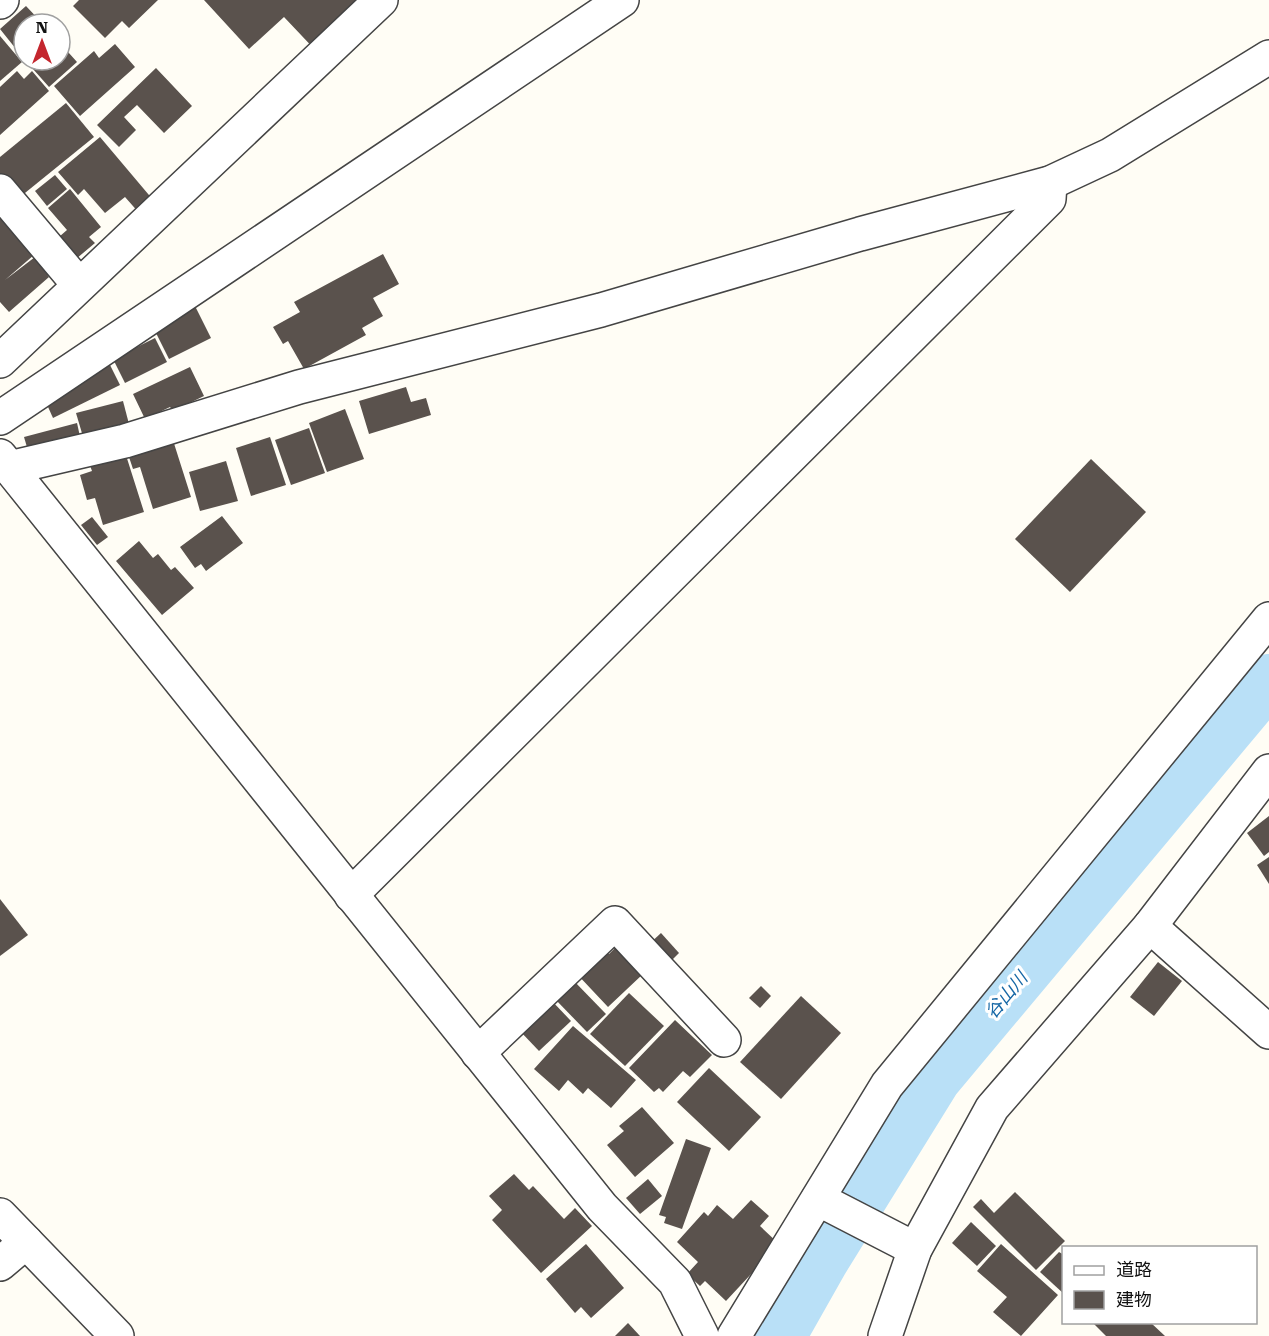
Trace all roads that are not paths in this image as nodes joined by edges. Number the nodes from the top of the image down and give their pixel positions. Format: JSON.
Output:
{"nodes":[{"id":1,"x":381,"y":0,"type":"edge"},
{"id":2,"x":622,"y":0,"type":"edge"},
{"id":3,"x":1269,"y":57,"type":"edge"},
{"id":4,"x":1050,"y":183,"type":"junction"},
{"id":5,"x":0,"y":191,"type":"edge"},
{"id":6,"x":79,"y":285,"type":"junction"},
{"id":7,"x":0,"y":361,"type":"edge"},
{"id":8,"x":0,"y":418,"type":"edge"},
{"id":9,"x":5,"y":462,"type":"edge"},
{"id":10,"x":1269,"y":619,"type":"edge"},
{"id":11,"x":1269,"y":771,"type":"edge"},
{"id":12,"x":351,"y":895,"type":"junction"},
{"id":13,"x":1150,"y":926,"type":"junction"},
{"id":14,"x":1269,"y":1032,"type":"edge"},
{"id":15,"x":724,"y":1040,"type":"dead end"},
{"id":16,"x":478,"y":1053,"type":"junction"},
{"id":17,"x":819,"y":1199,"type":"junction"},
{"id":18,"x":0,"y":1215,"type":"edge"},
{"id":19,"x":26,"y":1242,"type":"junction"},
{"id":20,"x":914,"y":1249,"type":"junction"},
{"id":21,"x":0,"y":1264,"type":"edge"},
{"id":22,"x":117,"y":1336,"type":"edge"},
{"id":23,"x":702,"y":1336,"type":"edge"},
{"id":24,"x":734,"y":1336,"type":"edge"},
{"id":25,"x":885,"y":1336,"type":"edge"}],
"edges":[{"from":1,"to":6,"type":"street"},
{"from":2,"to":8,"type":"street"},
{"from":3,"to":4,"type":"street"},
{"from":4,"to":9,"type":"street"},
{"from":4,"to":12,"type":"street"},
{"from":5,"to":6,"type":"street"},
{"from":6,"to":7,"type":"street"},
{"from":9,"to":12,"type":"street"},
{"from":10,"to":17,"type":"street"},
{"from":11,"to":13,"type":"street"},
{"from":12,"to":16,"type":"street"},
{"from":13,"to":14,"type":"street"},
{"from":13,"to":20,"type":"street"},
{"from":15,"to":16,"type":"street"},
{"from":16,"to":23,"type":"street"},
{"from":17,"to":20,"type":"street"},
{"from":17,"to":24,"type":"street"},
{"from":18,"to":19,"type":"street"},
{"from":19,"to":21,"type":"street"},
{"from":19,"to":22,"type":"street"},
{"from":20,"to":25,"type":"street"}]}
